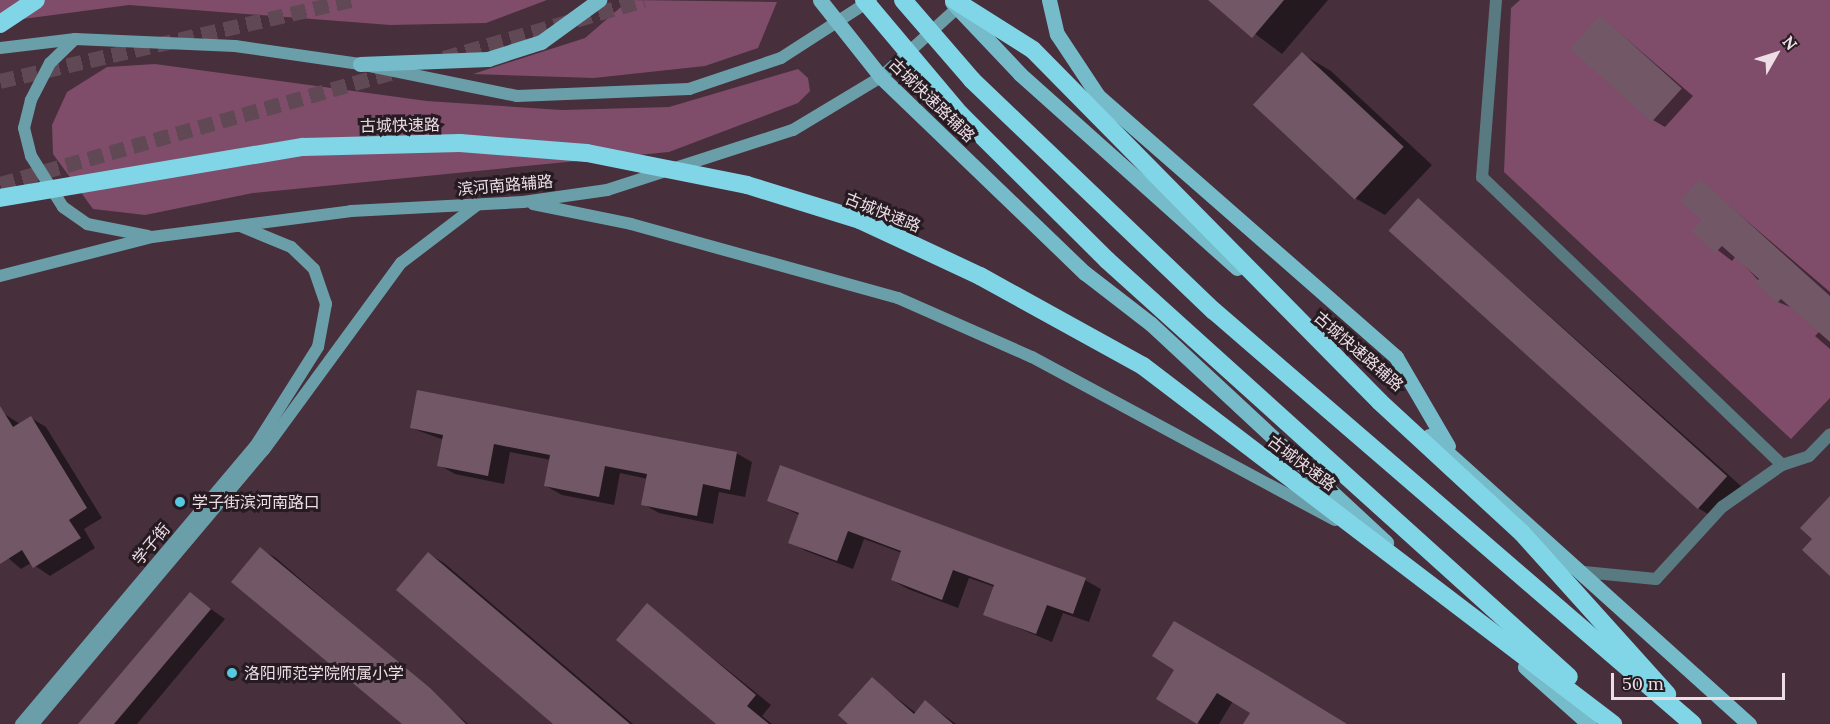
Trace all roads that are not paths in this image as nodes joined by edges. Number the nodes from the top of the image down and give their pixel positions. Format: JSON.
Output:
{"nodes":[{"id":1,"x":36,"y":0,"type":"edge"},
{"id":2,"x":599,"y":0,"type":"edge"},
{"id":3,"x":820,"y":0,"type":"edge"},
{"id":4,"x":864,"y":0,"type":"edge"},
{"id":5,"x":872,"y":0,"type":"edge"},
{"id":6,"x":903,"y":0,"type":"edge"},
{"id":7,"x":1049,"y":0,"type":"edge"},
{"id":8,"x":1496,"y":0,"type":"edge"},
{"id":9,"x":957,"y":2,"type":"edge"},
{"id":10,"x":0,"y":24,"type":"edge"},
{"id":11,"x":838,"y":26,"type":"junction"},
{"id":12,"x":75,"y":39,"type":"junction"},
{"id":13,"x":0,"y":48,"type":"edge"},
{"id":14,"x":360,"y":64,"type":"junction"},
{"id":15,"x":881,"y":76,"type":"junction"},
{"id":16,"x":0,"y":198,"type":"edge"},
{"id":17,"x":523,"y":202,"type":"junction"},
{"id":18,"x":478,"y":204,"type":"junction"},
{"id":19,"x":239,"y":226,"type":"junction"},
{"id":20,"x":152,"y":237,"type":"junction"},
{"id":21,"x":0,"y":276,"type":"edge"},
{"id":22,"x":304,"y":383,"type":"junction"},
{"id":23,"x":1830,"y":434,"type":"edge"},
{"id":24,"x":1455,"y":458,"type":"junction"},
{"id":25,"x":1782,"y":465,"type":"junction"},
{"id":26,"x":1399,"y":554,"type":"junction"},
{"id":27,"x":1584,"y":572,"type":"junction"},
{"id":28,"x":21,"y":724,"type":"edge"},
{"id":29,"x":33,"y":724,"type":"edge"},
{"id":30,"x":1589,"y":724,"type":"edge"},
{"id":31,"x":1613,"y":724,"type":"edge"},
{"id":32,"x":1621,"y":724,"type":"edge"},
{"id":33,"x":1694,"y":724,"type":"edge"},
{"id":34,"x":1749,"y":724,"type":"edge"}],
"edges":[{"from":1,"to":10,"type":"highway"},
{"from":2,"to":14,"type":"main road"},
{"from":3,"to":11,"type":"main road","name":"古城快速路辅路"},
{"from":4,"to":32,"type":"highway","bridge":true},
{"from":5,"to":11,"type":"main road"},
{"from":6,"to":33,"type":"highway","bridge":true},
{"from":7,"to":24,"type":"main road"},
{"from":8,"to":25,"type":"street"},
{"from":9,"to":15,"type":"main road","name":"滨河南路辅路"},
{"from":9,"to":24,"type":"main road","name":"古城快速路辅路"},
{"from":9,"to":33,"type":"highway","bridge":true},
{"from":11,"to":14,"type":"main road"},
{"from":11,"to":15,"type":"main road","name":"古城快速路辅路"},
{"from":12,"to":13,"type":"main road"},
{"from":12,"to":14,"type":"main road"},
{"from":12,"to":20,"type":"main road"},
{"from":15,"to":17,"type":"main road","name":"滨河南路辅路"},
{"from":15,"to":26,"type":"main road","name":"古城快速路辅路"},
{"from":16,"to":31,"type":"highway","name":"古城快速路","bridge":true},
{"from":17,"to":18,"type":"main road","name":"滨河南路辅路"},
{"from":17,"to":26,"type":"main road"},
{"from":18,"to":19,"type":"main road","name":"滨河南路辅路"},
{"from":18,"to":22,"type":"main road"},
{"from":19,"to":20,"type":"main road","name":"滨河南路辅路"},
{"from":19,"to":22,"type":"main road"},
{"from":20,"to":21,"type":"main road","name":"滨河南路辅路"},
{"from":22,"to":28,"type":"main road","name":"学子街"},
{"from":22,"to":29,"type":"main road","name":"学子街"},
{"from":23,"to":25,"type":"street"},
{"from":24,"to":27,"type":"main road","name":"古城快速路辅路"},
{"from":25,"to":27,"type":"street"},
{"from":26,"to":30,"type":"main road","name":"古城快速路辅路"},
{"from":27,"to":34,"type":"main road","name":"古城快速路辅路"}]}
